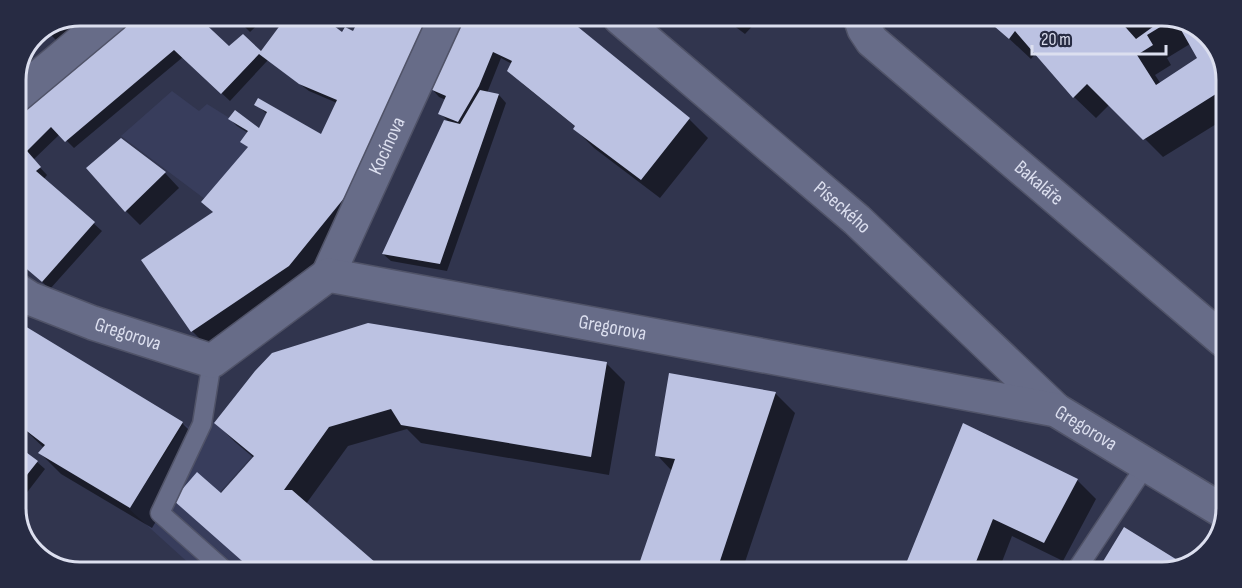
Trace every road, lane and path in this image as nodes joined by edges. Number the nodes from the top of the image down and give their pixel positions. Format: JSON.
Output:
{"nodes":[{"id":1,"x":100,"y":26,"type":"edge"},
{"id":2,"x":442,"y":26,"type":"edge"},
{"id":3,"x":629,"y":26,"type":"edge"},
{"id":4,"x":863,"y":26,"type":"edge"},
{"id":5,"x":26,"y":88,"type":"edge"},
{"id":6,"x":328,"y":275,"type":"junction"},
{"id":7,"x":26,"y":296,"type":"edge"},
{"id":8,"x":1216,"y":334,"type":"edge"},
{"id":9,"x":212,"y":361,"type":"junction"},
{"id":10,"x":1056,"y":410,"type":"junction"},
{"id":11,"x":1146,"y":465,"type":"junction"},
{"id":12,"x":1216,"y":507,"type":"edge"},
{"id":13,"x":216,"y":562,"type":"edge"},
{"id":14,"x":1082,"y":562,"type":"edge"}],
"edges":[{"from":1,"to":5,"type":"street"},
{"from":2,"to":6,"type":"street","name":"Kocínova"},
{"from":3,"to":10,"type":"street","name":"Píseckého"},
{"from":4,"to":8,"type":"street","name":"Bakaláře"},
{"from":6,"to":9,"type":"street"},
{"from":6,"to":10,"type":"street","name":"Gregorova"},
{"from":7,"to":9,"type":"street","name":"Gregorova"},
{"from":9,"to":13,"type":"lane"},
{"from":10,"to":11,"type":"street","name":"Gregorova"},
{"from":11,"to":12,"type":"street","name":"Gregorova"},
{"from":11,"to":14,"type":"lane"}]}
